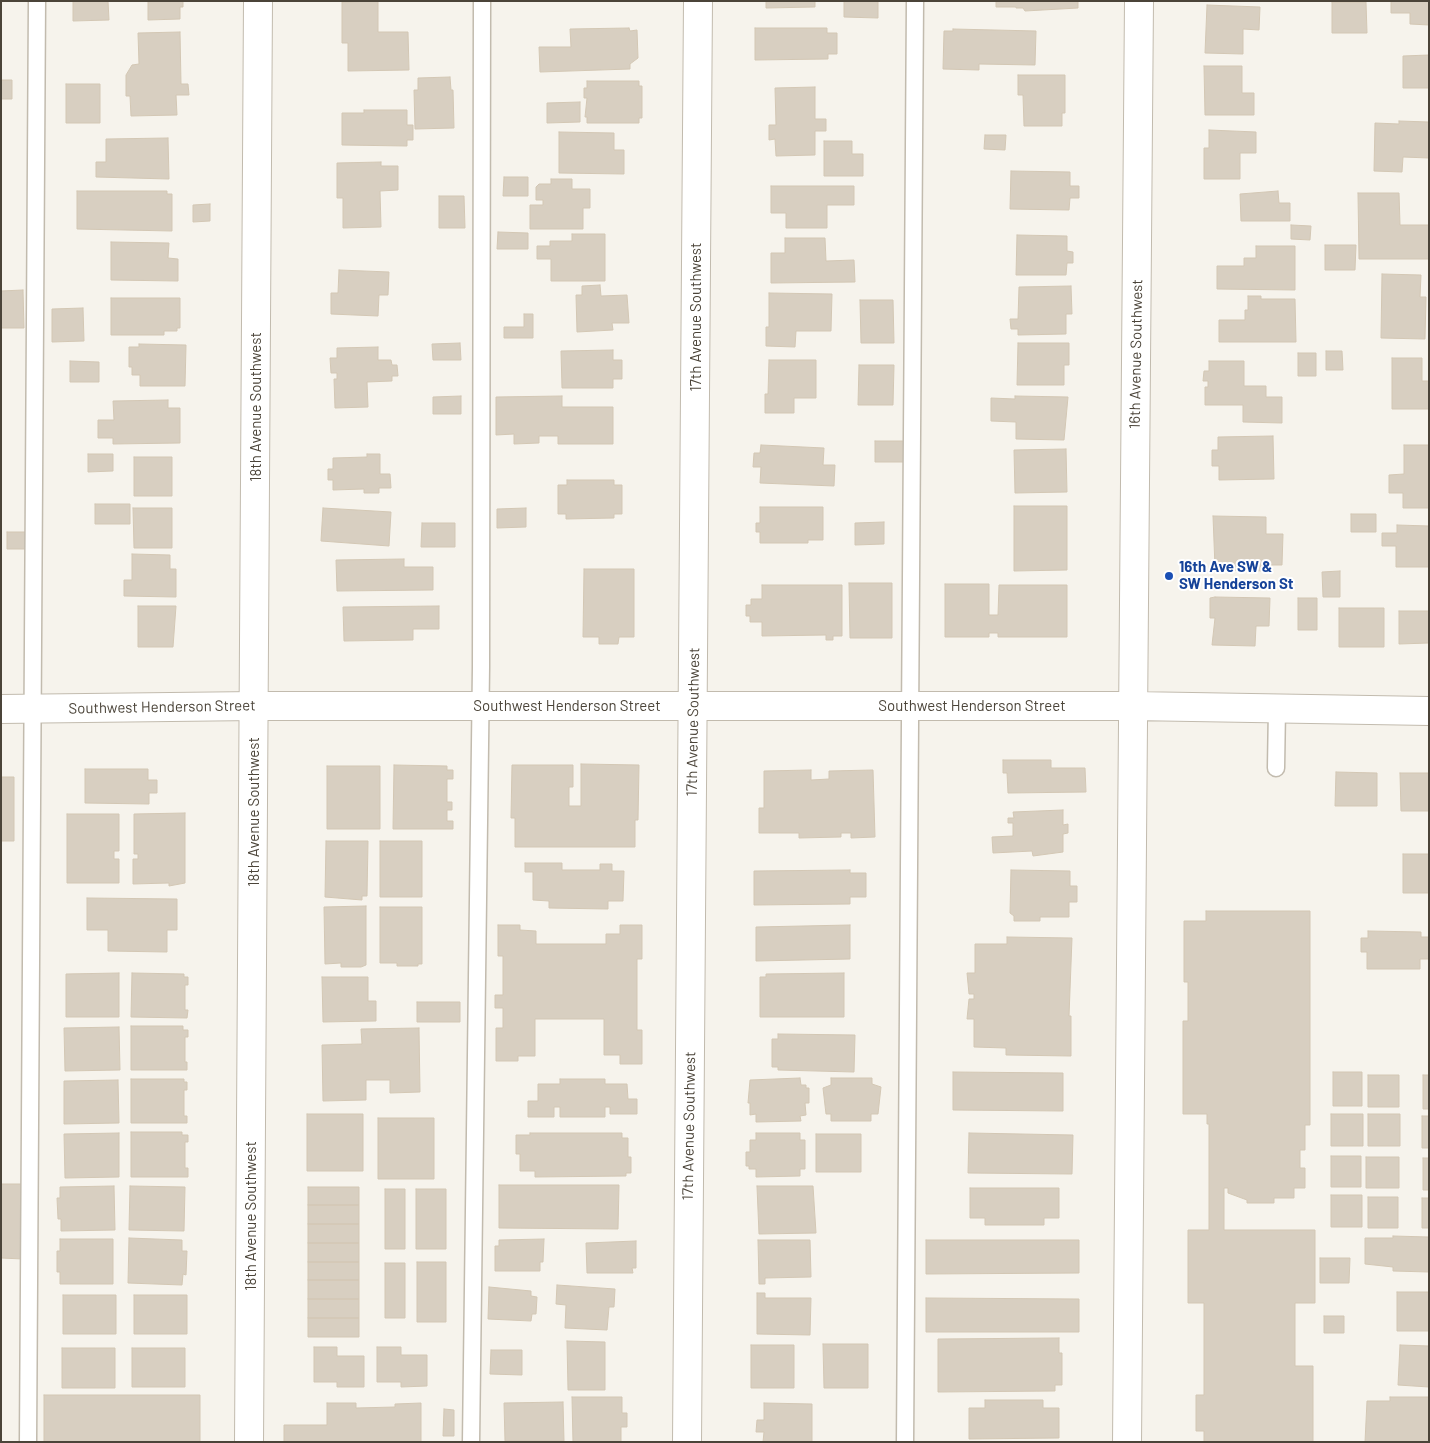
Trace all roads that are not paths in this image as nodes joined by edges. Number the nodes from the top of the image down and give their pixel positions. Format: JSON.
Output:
{"nodes":[{"id":1,"x":38,"y":1,"type":"edge"},
{"id":2,"x":258,"y":1,"type":"edge"},
{"id":3,"x":482,"y":1,"type":"edge"},
{"id":4,"x":698,"y":1,"type":"edge"},
{"id":5,"x":915,"y":1,"type":"edge"},
{"id":6,"x":1139,"y":1,"type":"edge"},
{"id":7,"x":255,"y":706,"type":"junction"},
{"id":8,"x":480,"y":706,"type":"junction"},
{"id":9,"x":694,"y":706,"type":"junction"},
{"id":10,"x":910,"y":706,"type":"junction"},
{"id":11,"x":1133,"y":706,"type":"junction"},
{"id":12,"x":1277,"y":708,"type":"junction"},
{"id":13,"x":1,"y":709,"type":"edge"},
{"id":14,"x":34,"y":709,"type":"junction"},
{"id":15,"x":1429,"y":711,"type":"edge"},
{"id":16,"x":1276,"y":768,"type":"dead end"},
{"id":17,"x":28,"y":1442,"type":"edge"},
{"id":18,"x":249,"y":1442,"type":"edge"},
{"id":19,"x":471,"y":1442,"type":"edge"},
{"id":20,"x":687,"y":1442,"type":"edge"},
{"id":21,"x":905,"y":1442,"type":"edge"},
{"id":22,"x":1127,"y":1442,"type":"edge"}],
"edges":[{"from":1,"to":14,"type":"lane"},
{"from":2,"to":7,"type":"street","name":"18th Avenue Southwest"},
{"from":3,"to":8,"type":"lane"},
{"from":4,"to":9,"type":"street","name":"17th Avenue Southwest"},
{"from":5,"to":10,"type":"lane"},
{"from":6,"to":11,"type":"street","name":"16th Avenue Southwest"},
{"from":7,"to":8,"type":"street","name":"Southwest Henderson Street"},
{"from":7,"to":14,"type":"street","name":"Southwest Henderson Street"},
{"from":7,"to":18,"type":"street","name":"18th Avenue Southwest"},
{"from":8,"to":9,"type":"street","name":"Southwest Henderson Street"},
{"from":8,"to":19,"type":"lane"},
{"from":9,"to":10,"type":"street","name":"Southwest Henderson Street"},
{"from":9,"to":20,"type":"street","name":"17th Avenue Southwest"},
{"from":10,"to":11,"type":"street","name":"Southwest Henderson Street"},
{"from":10,"to":21,"type":"lane"},
{"from":11,"to":12,"type":"street","name":"Southwest Henderson Street"},
{"from":11,"to":22,"type":"street","name":"16th Avenue Southwest"},
{"from":12,"to":15,"type":"street","name":"Southwest Henderson Street"},
{"from":12,"to":16,"type":"lane"},
{"from":13,"to":14,"type":"street","name":"Southwest Henderson Street"},
{"from":14,"to":17,"type":"lane"}]}
